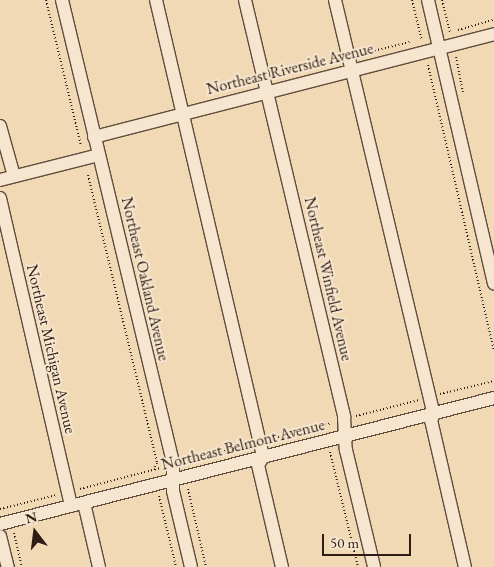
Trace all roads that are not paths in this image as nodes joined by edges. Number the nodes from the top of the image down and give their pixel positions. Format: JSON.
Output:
{"nodes":[{"id":1,"x":62,"y":0,"type":"edge"},
{"id":2,"x":156,"y":0,"type":"edge"},
{"id":3,"x":245,"y":0,"type":"edge"},
{"id":4,"x":334,"y":0,"type":"edge"},
{"id":5,"x":428,"y":0,"type":"edge"},
{"id":6,"x":494,"y":34,"type":"edge"},
{"id":7,"x":439,"y":48,"type":"junction"},
{"id":8,"x":351,"y":70,"type":"junction"},
{"id":9,"x":267,"y":92,"type":"junction"},
{"id":10,"x":182,"y":114,"type":"junction"},
{"id":11,"x":0,"y":126,"type":"edge"},
{"id":12,"x":94,"y":136,"type":"junction"},
{"id":13,"x":99,"y":155,"type":"junction"},
{"id":14,"x":14,"y":176,"type":"junction"},
{"id":15,"x":0,"y":180,"type":"edge"},
{"id":16,"x":0,"y":198,"type":"edge"},
{"id":17,"x":494,"y":283,"type":"edge"},
{"id":18,"x":494,"y":398,"type":"edge"},
{"id":19,"x":434,"y":414,"type":"junction"},
{"id":20,"x":346,"y":436,"type":"junction"},
{"id":21,"x":263,"y":457,"type":"junction"},
{"id":22,"x":173,"y":480,"type":"junction"},
{"id":23,"x":84,"y":503,"type":"junction"},
{"id":24,"x":70,"y":506,"type":"junction"},
{"id":25,"x":5,"y":523,"type":"edge"},
{"id":26,"x":0,"y":536,"type":"edge"},
{"id":27,"x":8,"y":567,"type":"edge"},
{"id":28,"x":99,"y":567,"type":"edge"},
{"id":29,"x":191,"y":567,"type":"edge"},
{"id":30,"x":282,"y":567,"type":"edge"},
{"id":31,"x":374,"y":567,"type":"edge"},
{"id":32,"x":465,"y":567,"type":"edge"}],
"edges":[{"from":1,"to":12,"type":"street","name":"Northeast Oakland Avenue"},
{"from":2,"to":10,"type":"street"},
{"from":3,"to":9,"type":"street","name":"Northeast Winfield Avenue"},
{"from":4,"to":8,"type":"street"},
{"from":5,"to":7,"type":"street"},
{"from":6,"to":7,"type":"street","name":"Northeast Riverside Avenue"},
{"from":7,"to":8,"type":"street","name":"Northeast Riverside Avenue"},
{"from":7,"to":17,"type":"street"},
{"from":8,"to":9,"type":"street","name":"Northeast Riverside Avenue"},
{"from":8,"to":19,"type":"street"},
{"from":9,"to":10,"type":"street","name":"Northeast Riverside Avenue"},
{"from":9,"to":20,"type":"street","name":"Northeast Winfield Avenue"},
{"from":10,"to":12,"type":"street","name":"Northeast Riverside Avenue"},
{"from":10,"to":21,"type":"street"},
{"from":11,"to":14,"type":"street"},
{"from":12,"to":13,"type":"street","name":"Northeast Oakland Avenue"},
{"from":13,"to":14,"type":"street"},
{"from":13,"to":22,"type":"street","name":"Northeast Oakland Avenue"},
{"from":14,"to":15,"type":"street"},
{"from":16,"to":24,"type":"street","name":"Northeast Michigan Avenue"},
{"from":18,"to":19,"type":"street","name":"Northeast Belmont Avenue"},
{"from":19,"to":20,"type":"street","name":"Northeast Belmont Avenue"},
{"from":19,"to":32,"type":"street"},
{"from":20,"to":21,"type":"street","name":"Northeast Belmont Avenue"},
{"from":20,"to":31,"type":"street","name":"Northeast Winfield Avenue"},
{"from":21,"to":22,"type":"street","name":"Northeast Belmont Avenue"},
{"from":21,"to":30,"type":"street"},
{"from":22,"to":23,"type":"street","name":"Northeast Belmont Avenue"},
{"from":22,"to":29,"type":"street","name":"Northeast Oakland Avenue"},
{"from":23,"to":24,"type":"street","name":"Northeast Belmont Avenue"},
{"from":23,"to":28,"type":"street"},
{"from":24,"to":25,"type":"street","name":"Northeast Belmont Avenue"},
{"from":26,"to":27,"type":"street"}]}
